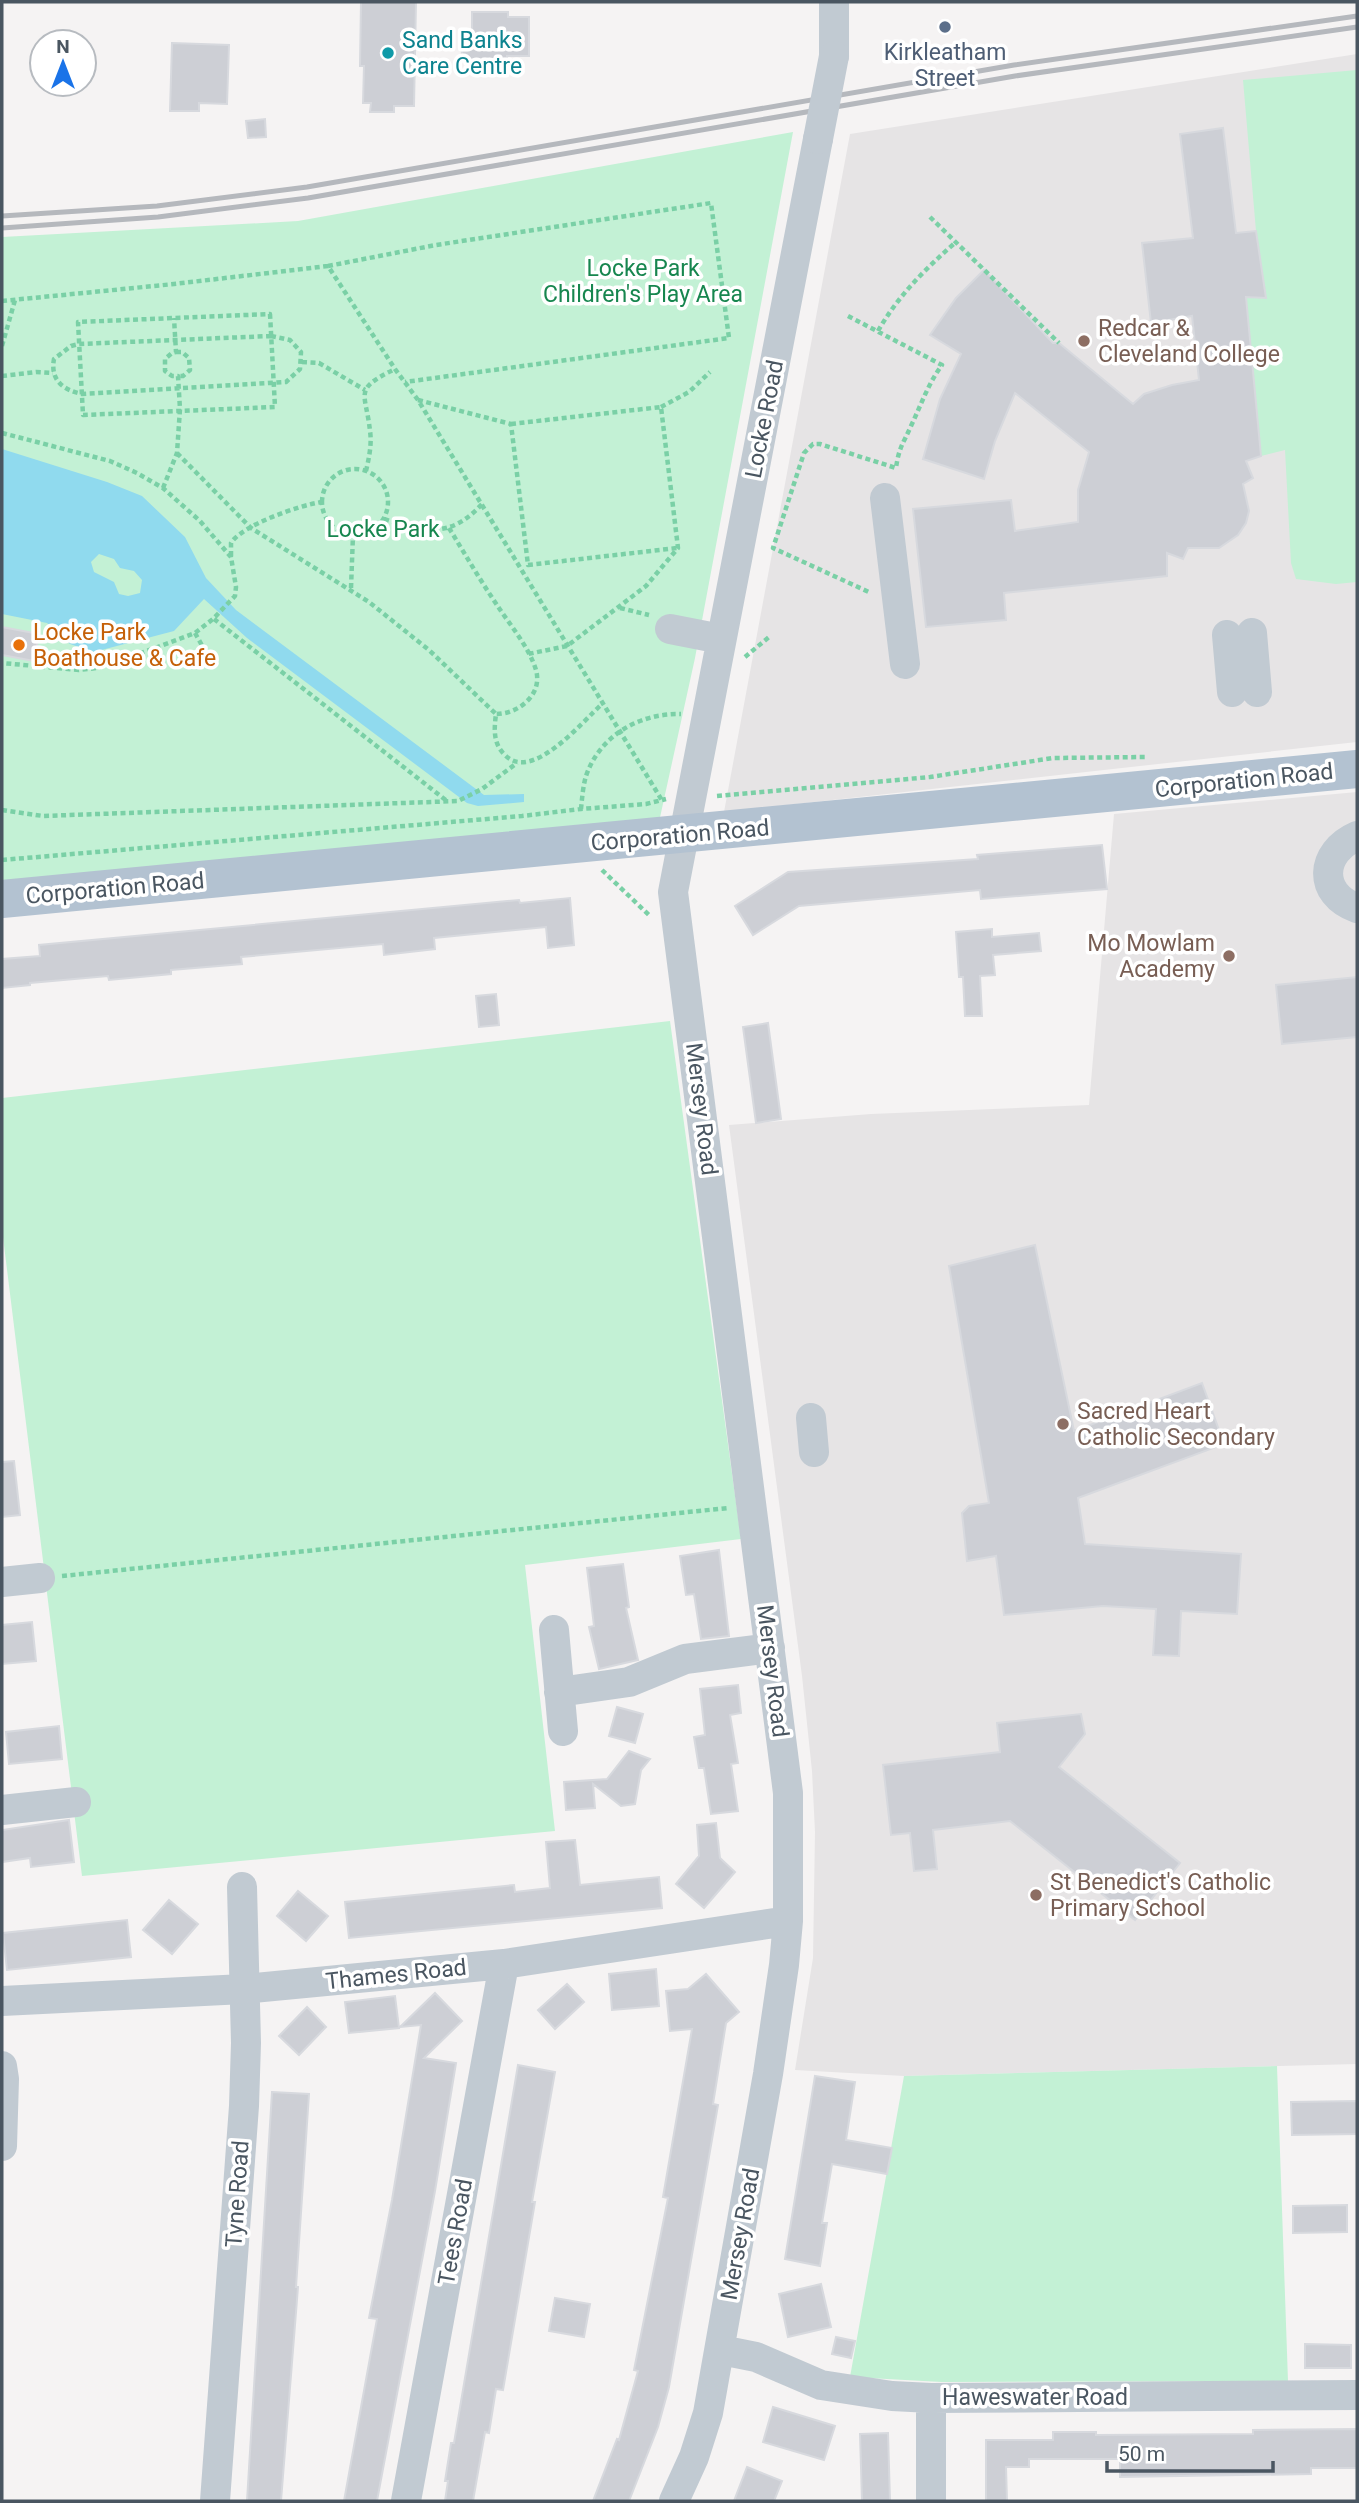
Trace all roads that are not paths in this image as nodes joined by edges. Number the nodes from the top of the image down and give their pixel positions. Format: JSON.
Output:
{"nodes":[{"id":1,"x":834,"y":2,"type":"edge"},
{"id":2,"x":884,"y":498,"type":"dead end"},
{"id":3,"x":670,"y":629,"type":"dead end"},
{"id":4,"x":1239,"y":634,"type":"dead end"},
{"id":5,"x":721,"y":639,"type":"junction"},
{"id":6,"x":905,"y":664,"type":"dead end"},
{"id":7,"x":1245,"y":692,"type":"dead end"},
{"id":8,"x":1357,"y":769,"type":"edge"},
{"id":9,"x":684,"y":835,"type":"junction"},
{"id":10,"x":1357,"y":836,"type":"edge"},
{"id":11,"x":2,"y":899,"type":"edge"},
{"id":12,"x":1357,"y":908,"type":"edge"},
{"id":13,"x":811,"y":1418,"type":"dead end"},
{"id":14,"x":814,"y":1452,"type":"dead end"},
{"id":15,"x":40,"y":1578,"type":"road end"},
{"id":16,"x":2,"y":1582,"type":"edge"},
{"id":17,"x":554,"y":1630,"type":"dead end"},
{"id":18,"x":770,"y":1648,"type":"junction"},
{"id":19,"x":559,"y":1692,"type":"junction"},
{"id":20,"x":563,"y":1731,"type":"dead end"},
{"id":21,"x":76,"y":1802,"type":"dead end"},
{"id":22,"x":2,"y":1810,"type":"edge"},
{"id":23,"x":242,"y":1887,"type":"dead end"},
{"id":24,"x":788,"y":1921,"type":"junction"},
{"id":25,"x":503,"y":1964,"type":"junction"},
{"id":26,"x":244,"y":1989,"type":"junction"},
{"id":27,"x":2,"y":2001,"type":"edge"},
{"id":28,"x":2,"y":2066,"type":"edge"},
{"id":29,"x":2,"y":2146,"type":"edge"},
{"id":30,"x":721,"y":2350,"type":"junction"},
{"id":31,"x":1357,"y":2395,"type":"edge"},
{"id":32,"x":931,"y":2398,"type":"junction"},
{"id":33,"x":215,"y":2501,"type":"edge"},
{"id":34,"x":406,"y":2501,"type":"edge"},
{"id":35,"x":674,"y":2501,"type":"edge"},
{"id":36,"x":931,"y":2501,"type":"edge"}],
"edges":[{"from":1,"to":5,"type":"street","name":"Locke Road","bridge":true},
{"from":2,"to":6,"type":"street"},
{"from":3,"to":5,"type":"street"},
{"from":4,"to":7,"type":"street"},
{"from":5,"to":9,"type":"street","name":"Locke Road"},
{"from":8,"to":9,"type":"main road","name":"Corporation Road"},
{"from":9,"to":11,"type":"main road","name":"Corporation Road"},
{"from":9,"to":18,"type":"street","name":"Mersey Road"},
{"from":10,"to":12,"type":"street"},
{"from":13,"to":14,"type":"street"},
{"from":15,"to":16,"type":"street"},
{"from":17,"to":19,"type":"street"},
{"from":18,"to":19,"type":"street"},
{"from":18,"to":24,"type":"street","name":"Mersey Road"},
{"from":19,"to":20,"type":"street"},
{"from":21,"to":22,"type":"street"},
{"from":23,"to":26,"type":"street","name":"Tyne Road"},
{"from":24,"to":25,"type":"street","name":"Thames Road"},
{"from":24,"to":30,"type":"street","name":"Mersey Road"},
{"from":25,"to":26,"type":"street","name":"Thames Road"},
{"from":25,"to":34,"type":"street","name":"Tees Road"},
{"from":26,"to":27,"type":"street","name":"Thames Road"},
{"from":26,"to":33,"type":"street","name":"Tyne Road"},
{"from":28,"to":29,"type":"street"},
{"from":30,"to":32,"type":"street","name":"Haweswater Road"},
{"from":30,"to":35,"type":"street","name":"Mersey Road"},
{"from":31,"to":32,"type":"street","name":"Haweswater Road"},
{"from":32,"to":36,"type":"street"}]}
